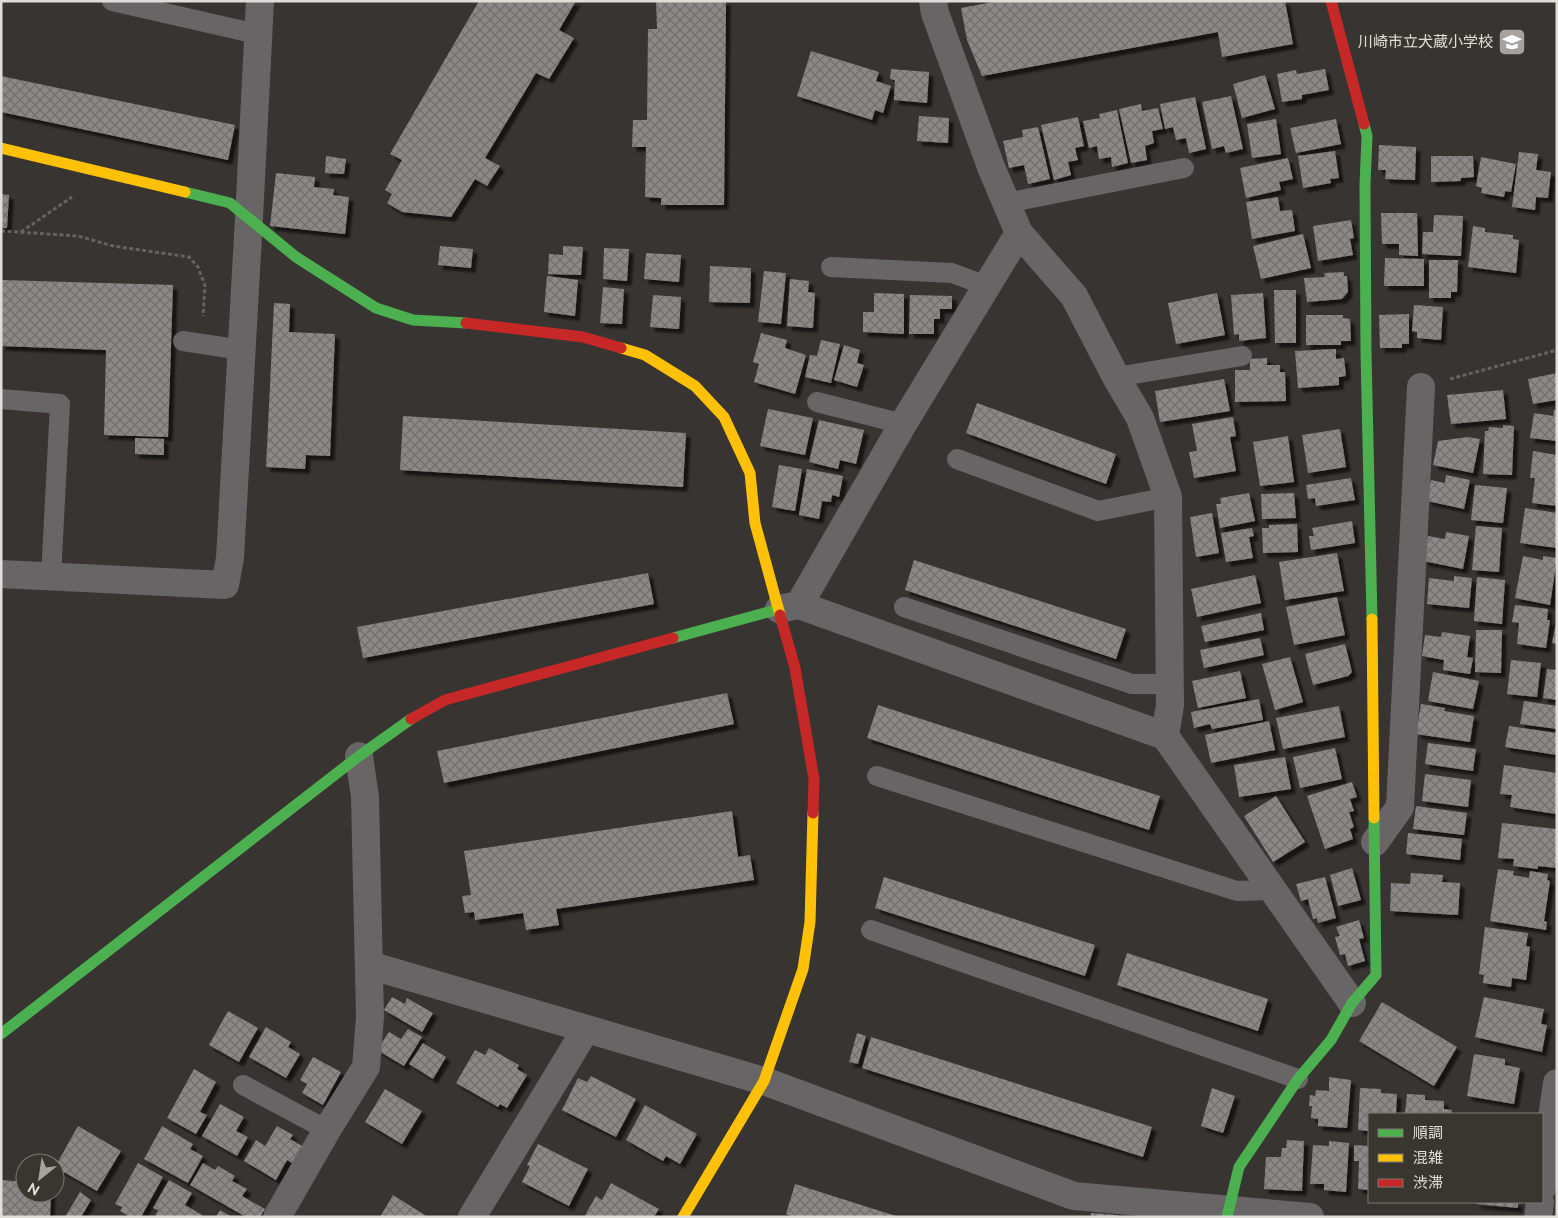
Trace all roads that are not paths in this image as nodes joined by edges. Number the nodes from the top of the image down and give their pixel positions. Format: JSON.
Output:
{"nodes":[{"id":1,"x":112,"y":1,"type":"edge"},
{"id":2,"x":260,"y":1,"type":"edge"},
{"id":3,"x":933,"y":1,"type":"edge"},
{"id":4,"x":1332,"y":1,"type":"edge"},
{"id":5,"x":257,"y":34,"type":"junction"},
{"id":6,"x":1,"y":148,"type":"edge"},
{"id":7,"x":1184,"y":168,"type":"dead end"},
{"id":8,"x":1006,"y":203,"type":"junction"},
{"id":9,"x":249,"y":218,"type":"junction"},
{"id":10,"x":1019,"y":234,"type":"junction"},
{"id":11,"x":831,"y":267,"type":"dead end"},
{"id":12,"x":987,"y":286,"type":"junction"},
{"id":13,"x":192,"y":343,"type":"road end"},
{"id":14,"x":242,"y":350,"type":"junction"},
{"id":15,"x":1242,"y":356,"type":"dead end"},
{"id":16,"x":1116,"y":377,"type":"junction"},
{"id":17,"x":1421,"y":387,"type":"road end"},
{"id":18,"x":1,"y":400,"type":"edge"},
{"id":19,"x":817,"y":402,"type":"dead end"},
{"id":20,"x":903,"y":424,"type":"junction"},
{"id":21,"x":957,"y":459,"type":"dead end"},
{"id":22,"x":1168,"y":497,"type":"junction"},
{"id":23,"x":1,"y":574,"type":"edge"},
{"id":24,"x":51,"y":577,"type":"junction"},
{"id":25,"x":789,"y":607,"type":"junction"},
{"id":26,"x":904,"y":607,"type":"dead end"},
{"id":27,"x":1170,"y":684,"type":"junction"},
{"id":28,"x":1165,"y":736,"type":"junction"},
{"id":29,"x":359,"y":756,"type":"junction"},
{"id":30,"x":877,"y":776,"type":"dead end"},
{"id":31,"x":1375,"y":842,"type":"junction"},
{"id":32,"x":1272,"y":890,"type":"junction"},
{"id":33,"x":871,"y":930,"type":"dead end"},
{"id":34,"x":369,"y":965,"type":"junction"},
{"id":35,"x":1352,"y":1003,"type":"junction"},
{"id":36,"x":586,"y":1029,"type":"junction"},
{"id":37,"x":1,"y":1034,"type":"edge"},
{"id":38,"x":1298,"y":1079,"type":"junction"},
{"id":39,"x":764,"y":1081,"type":"junction"},
{"id":40,"x":1557,"y":1082,"type":"edge"},
{"id":41,"x":243,"y":1085,"type":"dead end"},
{"id":42,"x":327,"y":1130,"type":"junction"},
{"id":43,"x":1543,"y":1181,"type":"edge"},
{"id":44,"x":1540,"y":1203,"type":"edge"},
{"id":45,"x":1072,"y":1206,"type":"edge"},
{"id":46,"x":1228,"y":1213,"type":"edge"},
{"id":47,"x":277,"y":1217,"type":"edge"},
{"id":48,"x":472,"y":1217,"type":"edge"},
{"id":49,"x":684,"y":1217,"type":"edge"},
{"id":50,"x":1310,"y":1217,"type":"edge"},
{"id":51,"x":1538,"y":1217,"type":"edge"}],
"edges":[{"from":1,"to":5,"type":"lane"},
{"from":2,"to":5,"type":"street"},
{"from":3,"to":8,"type":"street"},
{"from":4,"to":31,"type":"street"},
{"from":5,"to":9,"type":"street"},
{"from":6,"to":9,"type":"street"},
{"from":7,"to":8,"type":"lane"},
{"from":8,"to":10,"type":"street"},
{"from":9,"to":14,"type":"street"},
{"from":9,"to":25,"type":"street"},
{"from":10,"to":12,"type":"street"},
{"from":10,"to":16,"type":"street"},
{"from":11,"to":12,"type":"lane"},
{"from":12,"to":20,"type":"street"},
{"from":13,"to":14,"type":"lane"},
{"from":14,"to":24,"type":"street"},
{"from":15,"to":16,"type":"lane"},
{"from":16,"to":22,"type":"street"},
{"from":17,"to":31,"type":"street"},
{"from":18,"to":24,"type":"lane"},
{"from":19,"to":20,"type":"lane"},
{"from":20,"to":25,"type":"street"},
{"from":21,"to":22,"type":"lane"},
{"from":22,"to":27,"type":"street"},
{"from":23,"to":24,"type":"street"},
{"from":25,"to":28,"type":"street"},
{"from":25,"to":29,"type":"street"},
{"from":25,"to":39,"type":"street"},
{"from":26,"to":27,"type":"lane"},
{"from":27,"to":28,"type":"street"},
{"from":28,"to":32,"type":"street"},
{"from":29,"to":34,"type":"street"},
{"from":29,"to":37,"type":"street"},
{"from":30,"to":32,"type":"lane"},
{"from":31,"to":35,"type":"street"},
{"from":32,"to":35,"type":"street"},
{"from":33,"to":38,"type":"lane"},
{"from":34,"to":36,"type":"street"},
{"from":34,"to":42,"type":"street"},
{"from":35,"to":38,"type":"street"},
{"from":36,"to":39,"type":"street"},
{"from":36,"to":48,"type":"street"},
{"from":38,"to":46,"type":"street"},
{"from":39,"to":45,"type":"street"},
{"from":39,"to":49,"type":"street"},
{"from":40,"to":43,"type":"street"},
{"from":41,"to":42,"type":"lane"},
{"from":42,"to":47,"type":"street"},
{"from":44,"to":51,"type":"street"},
{"from":45,"to":46,"type":"street"},
{"from":46,"to":50,"type":"street"}]}
